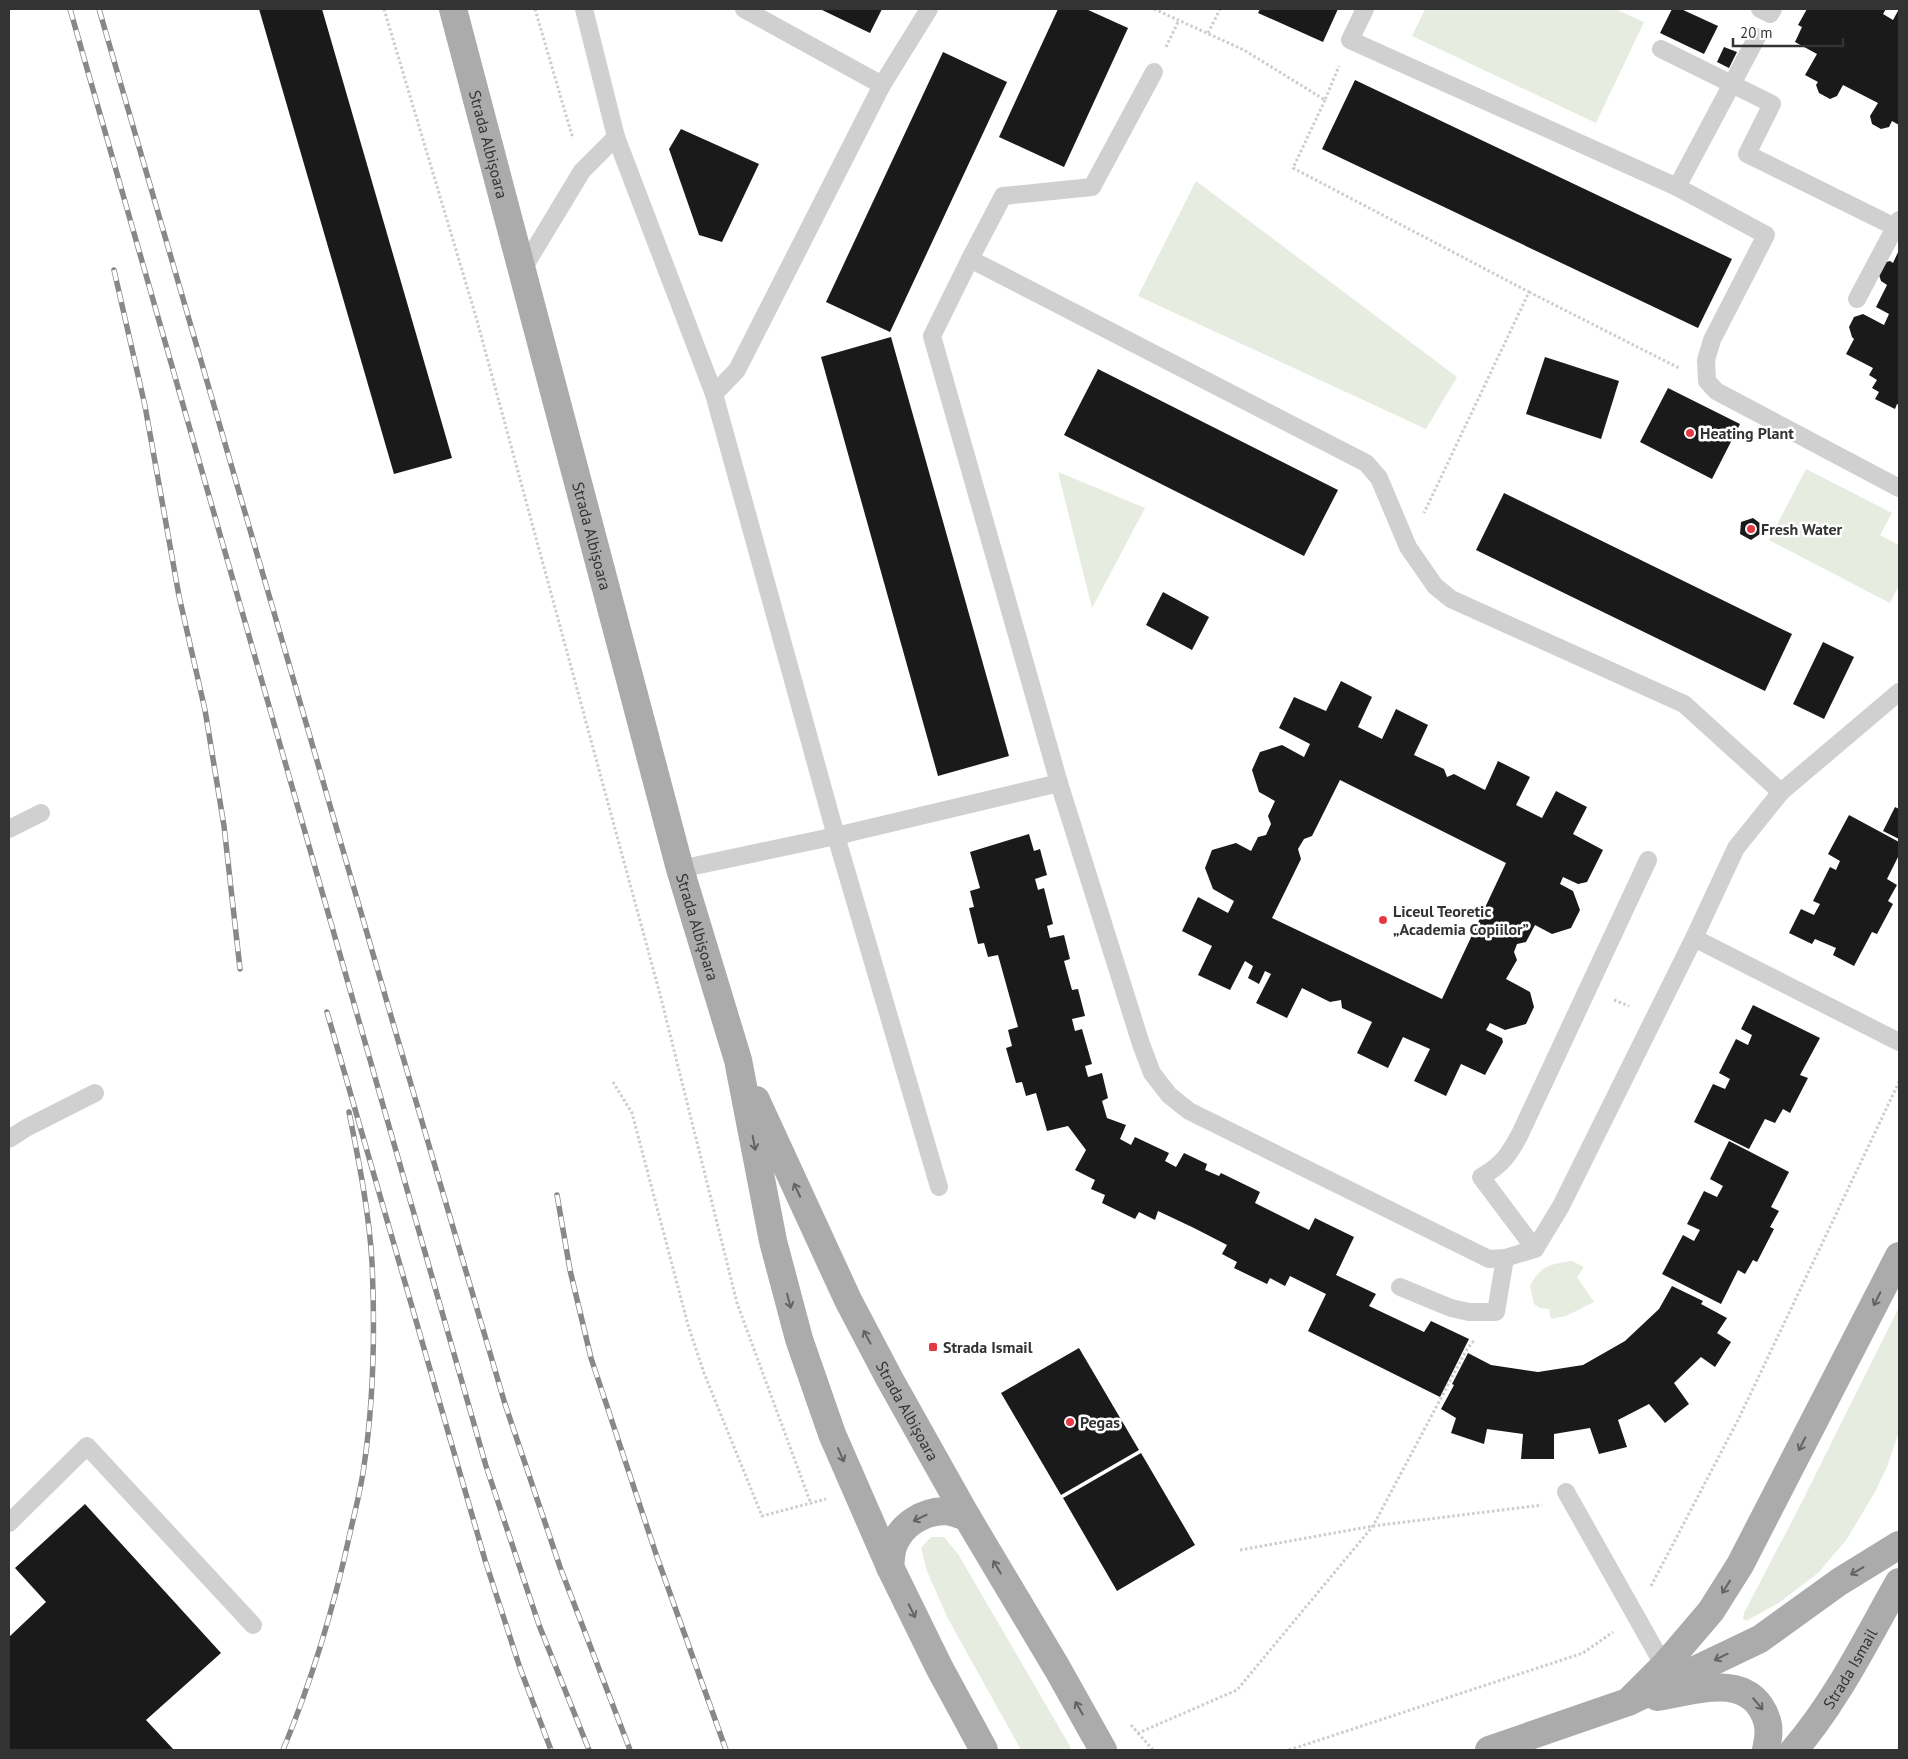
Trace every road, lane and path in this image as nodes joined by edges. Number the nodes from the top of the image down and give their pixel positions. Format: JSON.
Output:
{"nodes":[{"id":1,"x":384,"y":9,"type":"edge"},
{"id":2,"x":453,"y":9,"type":"edge"},
{"id":3,"x":535,"y":9,"type":"edge"},
{"id":4,"x":584,"y":9,"type":"edge"},
{"id":5,"x":744,"y":9,"type":"edge"},
{"id":6,"x":929,"y":9,"type":"edge"},
{"id":7,"x":1154,"y":9,"type":"edge"},
{"id":8,"x":1220,"y":9,"type":"edge"},
{"id":9,"x":1365,"y":9,"type":"edge"},
{"id":10,"x":1760,"y":9,"type":"edge"},
{"id":11,"x":1773,"y":9,"type":"edge"},
{"id":12,"x":1208,"y":33,"type":"junction"},
{"id":13,"x":1757,"y":38,"type":"dead end"},
{"id":14,"x":1350,"y":40,"type":"junction"},
{"id":15,"x":1661,"y":49,"type":"dead end"},
{"id":16,"x":1154,"y":72,"type":"dead end"},
{"id":17,"x":1731,"y":84,"type":"junction"},
{"id":18,"x":882,"y":85,"type":"junction"},
{"id":19,"x":1325,"y":100,"type":"junction"},
{"id":20,"x":616,"y":137,"type":"junction"},
{"id":21,"x":582,"y":171,"type":"junction"},
{"id":22,"x":1677,"y":187,"type":"junction"},
{"id":23,"x":1897,"y":223,"type":"edge"},
{"id":24,"x":970,"y":258,"type":"junction"},
{"id":25,"x":521,"y":272,"type":"junction"},
{"id":26,"x":1529,"y":292,"type":"junction"},
{"id":27,"x":1857,"y":299,"type":"dead end"},
{"id":28,"x":1707,"y":381,"type":"junction"},
{"id":29,"x":714,"y":394,"type":"junction"},
{"id":30,"x":1899,"y":488,"type":"edge"},
{"id":31,"x":1408,"y":547,"type":"junction"},
{"id":32,"x":1899,"y":692,"type":"edge"},
{"id":33,"x":1059,"y":783,"type":"junction"},
{"id":34,"x":1781,"y":792,"type":"junction"},
{"id":35,"x":41,"y":813,"type":"dead end"},
{"id":36,"x":9,"y":829,"type":"edge"},
{"id":37,"x":836,"y":836,"type":"junction"},
{"id":38,"x":1648,"y":860,"type":"dead end"},
{"id":39,"x":680,"y":869,"type":"junction"},
{"id":40,"x":1694,"y":938,"type":"junction"},
{"id":41,"x":1899,"y":1042,"type":"edge"},
{"id":42,"x":738,"y":1060,"type":"junction"},
{"id":43,"x":613,"y":1082,"type":"dead end"},
{"id":44,"x":1899,"y":1082,"type":"edge"},
{"id":45,"x":95,"y":1092,"type":"dead end"},
{"id":46,"x":9,"y":1139,"type":"edge"},
{"id":47,"x":938,"y":1187,"type":"dead end"},
{"id":48,"x":1535,"y":1248,"type":"junction"},
{"id":49,"x":1899,"y":1256,"type":"edge"},
{"id":50,"x":1505,"y":1258,"type":"junction"},
{"id":51,"x":1400,"y":1287,"type":"dead end"},
{"id":52,"x":1496,"y":1312,"type":"junction"},
{"id":53,"x":1566,"y":1492,"type":"dead end"},
{"id":54,"x":828,"y":1499,"type":"dead end"},
{"id":55,"x":811,"y":1504,"type":"junction"},
{"id":56,"x":1543,"y":1504,"type":"dead end"},
{"id":57,"x":967,"y":1517,"type":"junction"},
{"id":58,"x":9,"y":1523,"type":"edge"},
{"id":59,"x":1374,"y":1526,"type":"junction"},
{"id":60,"x":1899,"y":1545,"type":"edge"},
{"id":61,"x":1240,"y":1550,"type":"dead end"},
{"id":62,"x":890,"y":1568,"type":"junction"},
{"id":63,"x":1899,"y":1582,"type":"edge"},
{"id":64,"x":1635,"y":1617,"type":"junction"},
{"id":65,"x":253,"y":1626,"type":"dead end"},
{"id":66,"x":1664,"y":1666,"type":"junction"},
{"id":67,"x":1628,"y":1702,"type":"junction"},
{"id":68,"x":1131,"y":1725,"type":"dead end"},
{"id":69,"x":1138,"y":1733,"type":"junction"},
{"id":70,"x":984,"y":1750,"type":"edge"},
{"id":71,"x":1103,"y":1750,"type":"edge"},
{"id":72,"x":1153,"y":1750,"type":"edge"},
{"id":73,"x":1288,"y":1750,"type":"edge"},
{"id":74,"x":1489,"y":1750,"type":"edge"},
{"id":75,"x":1766,"y":1750,"type":"edge"},
{"id":76,"x":1794,"y":1750,"type":"edge"}],
"edges":[{"from":1,"to":55,"type":"path"},
{"from":2,"to":25,"type":"main road","name":"Strada Albișoara"},
{"from":3,"to":21,"type":"path"},
{"from":4,"to":20,"type":"lane"},
{"from":5,"to":18,"type":"lane"},
{"from":6,"to":18,"type":"lane"},
{"from":7,"to":12,"type":"path"},
{"from":8,"to":12,"type":"path"},
{"from":9,"to":14,"type":"lane"},
{"from":10,"to":11,"type":"lane"},
{"from":12,"to":19,"type":"path"},
{"from":13,"to":17,"type":"lane"},
{"from":14,"to":19,"type":"path"},
{"from":14,"to":22,"type":"lane"},
{"from":15,"to":17,"type":"lane"},
{"from":16,"to":24,"type":"lane"},
{"from":17,"to":22,"type":"lane"},
{"from":17,"to":23,"type":"lane"},
{"from":18,"to":29,"type":"lane"},
{"from":19,"to":26,"type":"path"},
{"from":20,"to":21,"type":"lane"},
{"from":20,"to":29,"type":"lane"},
{"from":21,"to":25,"type":"lane"},
{"from":22,"to":28,"type":"lane"},
{"from":23,"to":27,"type":"lane"},
{"from":24,"to":31,"type":"lane"},
{"from":24,"to":33,"type":"lane"},
{"from":25,"to":39,"type":"main road","name":"Strada Albișoara"},
{"from":26,"to":28,"type":"path"},
{"from":26,"to":31,"type":"path"},
{"from":28,"to":30,"type":"lane"},
{"from":29,"to":37,"type":"lane"},
{"from":31,"to":34,"type":"lane"},
{"from":32,"to":34,"type":"lane"},
{"from":33,"to":37,"type":"lane"},
{"from":33,"to":50,"type":"lane"},
{"from":34,"to":40,"type":"lane"},
{"from":35,"to":36,"type":"lane"},
{"from":37,"to":39,"type":"lane"},
{"from":37,"to":47,"type":"lane"},
{"from":38,"to":48,"type":"lane"},
{"from":39,"to":42,"type":"main road","name":"Strada Albișoara"},
{"from":40,"to":41,"type":"lane"},
{"from":40,"to":48,"type":"lane"},
{"from":57,"to":42,"type":"main road","name":"Strada Albișoara","one_way":true},
{"from":42,"to":62,"type":"main road","name":"Strada Albișoara","one_way":true},
{"from":43,"to":55,"type":"path"},
{"from":44,"to":64,"type":"path"},
{"from":45,"to":46,"type":"lane"},
{"from":48,"to":50,"type":"lane"},
{"from":49,"to":66,"type":"main road","one_way":true},
{"from":50,"to":52,"type":"lane"},
{"from":51,"to":52,"type":"lane"},
{"from":52,"to":59,"type":"path"},
{"from":53,"to":64,"type":"lane"},
{"from":54,"to":55,"type":"path"},
{"from":56,"to":59,"type":"path"},
{"from":57,"to":62,"type":"main road","one_way":true},
{"from":71,"to":57,"type":"main road","name":"Strada Albișoara","one_way":true},
{"from":58,"to":65,"type":"lane"},
{"from":59,"to":61,"type":"path"},
{"from":59,"to":69,"type":"path"},
{"from":60,"to":67,"type":"main road","one_way":true},
{"from":62,"to":70,"type":"main road","name":"Strada Albișoara","one_way":true},
{"from":63,"to":76,"type":"main road","name":"Strada Ismail"},
{"from":64,"to":66,"type":"lane"},
{"from":64,"to":73,"type":"path"},
{"from":66,"to":67,"type":"main road"},
{"from":67,"to":74,"type":"main road"},
{"from":67,"to":75,"type":"main road","one_way":true},
{"from":68,"to":69,"type":"path"},
{"from":69,"to":72,"type":"path"}]}
